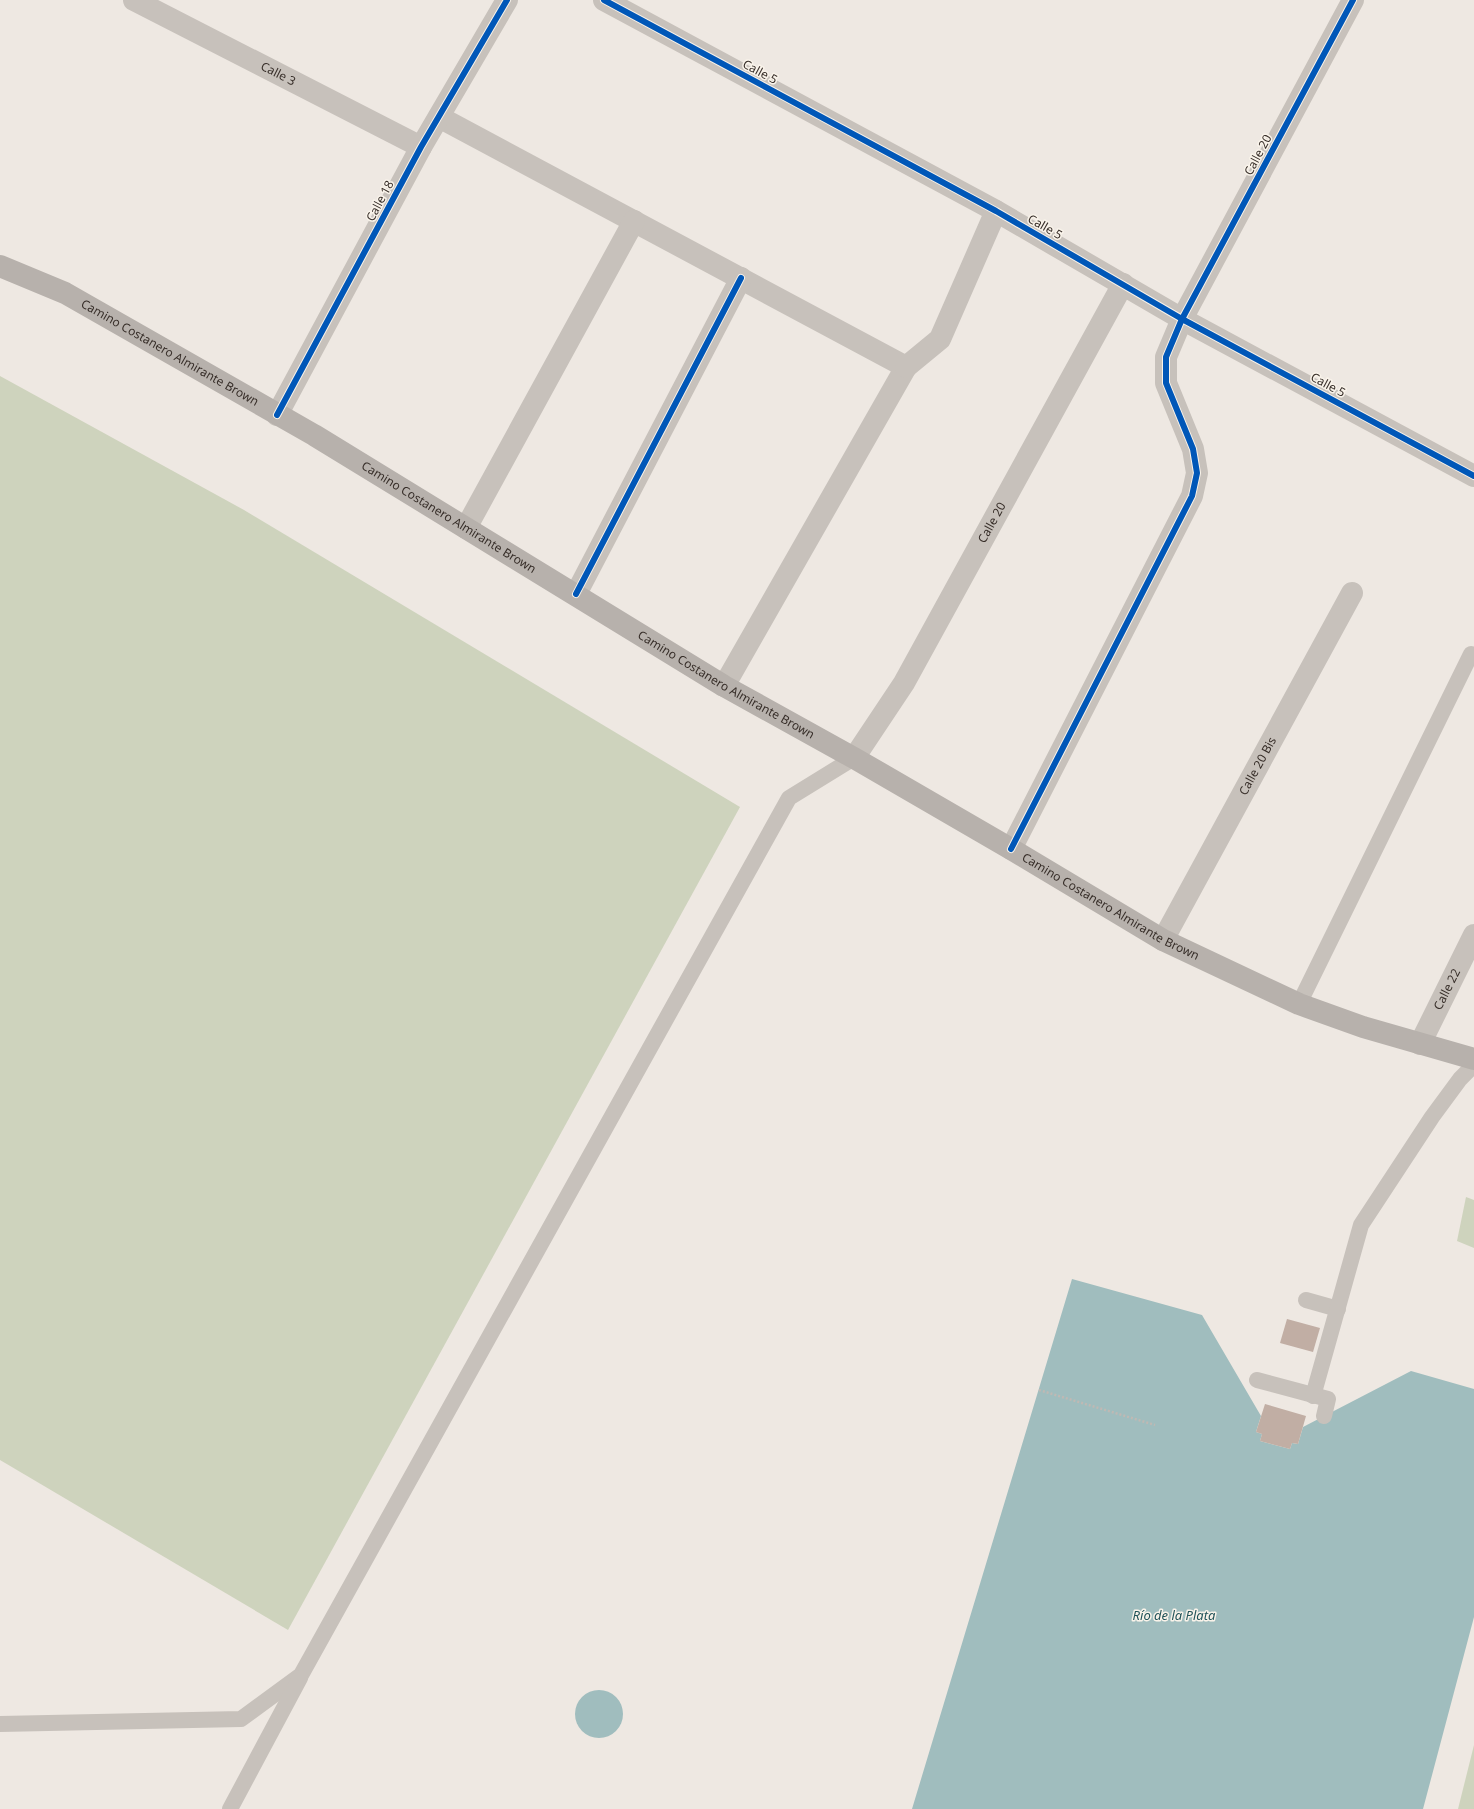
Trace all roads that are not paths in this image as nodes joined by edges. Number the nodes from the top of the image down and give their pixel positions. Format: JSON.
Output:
{"nodes":[{"id":1,"x":134,"y":0,"type":"edge"},
{"id":2,"x":507,"y":0,"type":"edge"},
{"id":3,"x":604,"y":0,"type":"edge"},
{"id":4,"x":1353,"y":0,"type":"edge"},
{"id":5,"x":439,"y":117,"type":"junction"},
{"id":6,"x":421,"y":147,"type":"junction"},
{"id":7,"x":996,"y":211,"type":"junction"},
{"id":8,"x":634,"y":221,"type":"junction"},
{"id":9,"x":0,"y":266,"type":"edge"},
{"id":10,"x":741,"y":278,"type":"junction"},
{"id":11,"x":1123,"y":284,"type":"junction"},
{"id":12,"x":1182,"y":319,"type":"junction"},
{"id":13,"x":906,"y":367,"type":"junction"},
{"id":14,"x":277,"y":415,"type":"junction"},
{"id":15,"x":1474,"y":476,"type":"edge"},
{"id":16,"x":466,"y":528,"type":"junction"},
{"id":17,"x":1352,"y":593,"type":"dead end"},
{"id":18,"x":576,"y":594,"type":"junction"},
{"id":19,"x":1471,"y":654,"type":"dead end"},
{"id":20,"x":724,"y":686,"type":"junction"},
{"id":21,"x":854,"y":758,"type":"junction"},
{"id":22,"x":1011,"y":848,"type":"junction"},
{"id":23,"x":1474,"y":935,"type":"edge"},
{"id":24,"x":1163,"y":940,"type":"junction"},
{"id":25,"x":1299,"y":1004,"type":"junction"},
{"id":26,"x":1420,"y":1044,"type":"junction"},
{"id":27,"x":1474,"y":1059,"type":"edge"},
{"id":28,"x":1474,"y":1064,"type":"edge"},
{"id":29,"x":1306,"y":1300,"type":"dead end"},
{"id":30,"x":1338,"y":1308,"type":"junction"},
{"id":31,"x":1257,"y":1380,"type":"dead end"},
{"id":32,"x":1313,"y":1396,"type":"junction"},
{"id":33,"x":1324,"y":1416,"type":"dead end"},
{"id":34,"x":301,"y":1675,"type":"junction"},
{"id":35,"x":0,"y":1724,"type":"edge"},
{"id":36,"x":230,"y":1809,"type":"edge"}],
"edges":[{"from":1,"to":6,"type":"street","name":"Calle 3"},
{"from":2,"to":5,"type":"street","name":"Calle 18"},
{"from":3,"to":7,"type":"street","name":"Calle 5"},
{"from":4,"to":12,"type":"street","name":"Calle 20"},
{"from":5,"to":6,"type":"street","name":"Calle 18"},
{"from":5,"to":8,"type":"street"},
{"from":6,"to":14,"type":"street","name":"Calle 18"},
{"from":7,"to":11,"type":"street","name":"Calle 5"},
{"from":7,"to":13,"type":"street"},
{"from":8,"to":10,"type":"street"},
{"from":8,"to":16,"type":"street"},
{"from":9,"to":14,"type":"main road","name":"Camino Costanero Almirante Brown"},
{"from":10,"to":13,"type":"street"},
{"from":10,"to":18,"type":"street"},
{"from":11,"to":12,"type":"street","name":"Calle 5"},
{"from":11,"to":21,"type":"street","name":"Calle 20"},
{"from":12,"to":15,"type":"street","name":"Calle 5"},
{"from":12,"to":22,"type":"street","name":"Calle 20"},
{"from":13,"to":20,"type":"street"},
{"from":14,"to":16,"type":"main road","name":"Camino Costanero Almirante Brown"},
{"from":16,"to":18,"type":"main road","name":"Camino Costanero Almirante Brown"},
{"from":17,"to":24,"type":"street","name":"Calle 20 Bis"},
{"from":18,"to":20,"type":"main road","name":"Camino Costanero Almirante Brown"},
{"from":19,"to":25,"type":"lane"},
{"from":20,"to":21,"type":"main road","name":"Camino Costanero Almirante Brown"},
{"from":21,"to":22,"type":"main road","name":"Camino Costanero Almirante Brown"},
{"from":21,"to":34,"type":"lane"},
{"from":22,"to":24,"type":"main road","name":"Camino Costanero Almirante Brown"},
{"from":23,"to":26,"type":"street","name":"Calle 22"},
{"from":24,"to":25,"type":"main road","name":"Camino Costanero Almirante Brown"},
{"from":25,"to":26,"type":"main road","name":"Camino Costanero Almirante Brown"},
{"from":26,"to":27,"type":"main road","name":"Camino Costanero Almirante Brown"},
{"from":28,"to":30,"type":"lane"},
{"from":29,"to":30,"type":"lane"},
{"from":30,"to":32,"type":"lane"},
{"from":31,"to":32,"type":"lane"},
{"from":32,"to":33,"type":"lane"},
{"from":34,"to":35,"type":"lane"},
{"from":34,"to":36,"type":"lane"}]}
